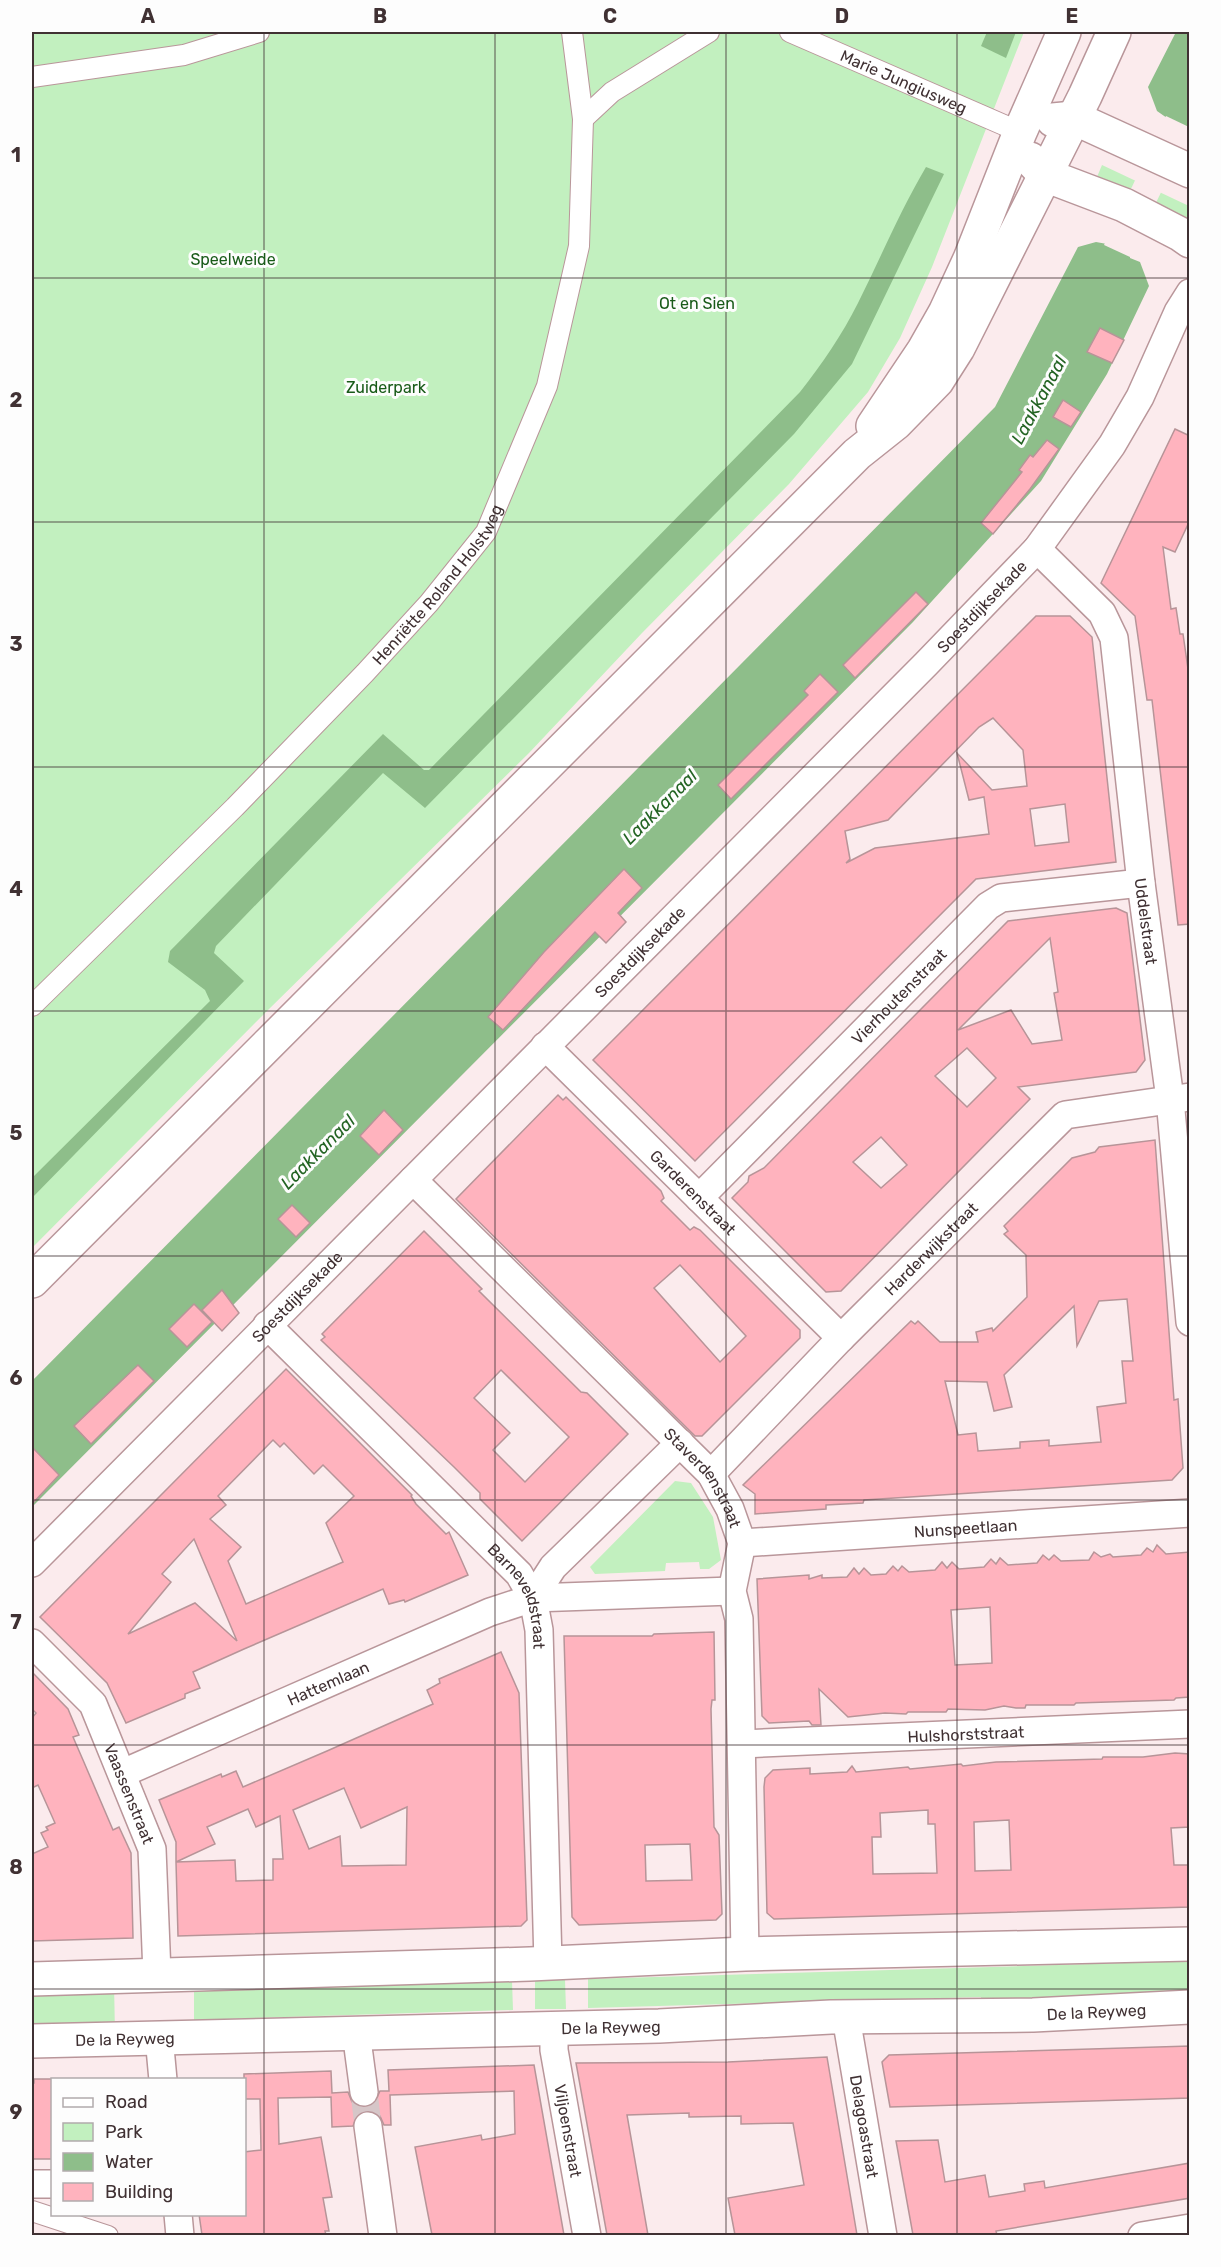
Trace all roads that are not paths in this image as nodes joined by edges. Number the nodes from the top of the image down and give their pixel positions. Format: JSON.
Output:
{"nodes":[{"id":1,"x":259,"y":32,"type":"edge"},
{"id":2,"x":572,"y":32,"type":"edge"},
{"id":3,"x":709,"y":32,"type":"edge"},
{"id":4,"x":790,"y":32,"type":"edge"},
{"id":5,"x":1064,"y":32,"type":"edge"},
{"id":6,"x":1114,"y":32,"type":"edge"},
{"id":7,"x":32,"y":77,"type":"edge"},
{"id":8,"x":583,"y":118,"type":"junction"},
{"id":9,"x":1074,"y":118,"type":"junction"},
{"id":10,"x":1020,"y":132,"type":"junction"},
{"id":11,"x":1171,"y":163,"type":"edge"},
{"id":12,"x":1045,"y":175,"type":"junction"},
{"id":13,"x":1190,"y":242,"type":"edge"},
{"id":14,"x":1190,"y":293,"type":"edge"},
{"id":15,"x":857,"y":454,"type":"junction"},
{"id":16,"x":1037,"y":549,"type":"junction"},
{"id":17,"x":1141,"y":883,"type":"junction"},
{"id":18,"x":32,"y":1006,"type":"edge"},
{"id":19,"x":545,"y":1046,"type":"junction"},
{"id":20,"x":1180,"y":1098,"type":"edge"},
{"id":21,"x":413,"y":1180,"type":"junction"},
{"id":22,"x":699,"y":1198,"type":"junction"},
{"id":23,"x":32,"y":1281,"type":"edge"},
{"id":24,"x":1190,"y":1322,"type":"edge"},
{"id":25,"x":267,"y":1324,"type":"junction"},
{"id":26,"x":841,"y":1338,"type":"junction"},
{"id":27,"x":680,"y":1443,"type":"junction"},
{"id":28,"x":711,"y":1474,"type":"junction"},
{"id":29,"x":1190,"y":1513,"type":"edge"},
{"id":30,"x":742,"y":1543,"type":"junction"},
{"id":31,"x":32,"y":1563,"type":"edge"},
{"id":32,"x":732,"y":1591,"type":"junction"},
{"id":33,"x":533,"y":1598,"type":"junction"},
{"id":34,"x":32,"y":1643,"type":"edge"},
{"id":35,"x":1190,"y":1724,"type":"edge"},
{"id":36,"x":742,"y":1744,"type":"junction"},
{"id":37,"x":123,"y":1773,"type":"junction"},
{"id":38,"x":1190,"y":1944,"type":"edge"},
{"id":39,"x":745,"y":1954,"type":"junction"},
{"id":40,"x":548,"y":1963,"type":"junction"},
{"id":41,"x":157,"y":1974,"type":"junction"},
{"id":42,"x":32,"y":1979,"type":"edge"},
{"id":43,"x":1190,"y":2007,"type":"edge"},
{"id":44,"x":846,"y":2017,"type":"junction"},
{"id":45,"x":554,"y":2027,"type":"junction"},
{"id":46,"x":356,"y":2032,"type":"junction"},
{"id":47,"x":159,"y":2037,"type":"junction"},
{"id":48,"x":32,"y":2041,"type":"edge"},
{"id":49,"x":163,"y":2078,"type":"edge"},
{"id":50,"x":364,"y":2092,"type":"tunnel mouth"},
{"id":51,"x":368,"y":2126,"type":"tunnel mouth"},
{"id":52,"x":32,"y":2184,"type":"edge"},
{"id":53,"x":51,"y":2184,"type":"edge"},
{"id":54,"x":32,"y":2211,"type":"edge"},
{"id":55,"x":178,"y":2216,"type":"edge"},
{"id":56,"x":1190,"y":2228,"type":"edge"},
{"id":57,"x":108,"y":2235,"type":"edge"},
{"id":58,"x":180,"y":2235,"type":"edge"},
{"id":59,"x":383,"y":2235,"type":"edge"},
{"id":60,"x":587,"y":2235,"type":"edge"},
{"id":61,"x":883,"y":2235,"type":"edge"},
{"id":62,"x":1142,"y":2235,"type":"edge"}],
"edges":[{"from":1,"to":7,"type":"street"},
{"from":2,"to":8,"type":"street","name":"Henriëtte Roland Holstweg"},
{"from":3,"to":8,"type":"street"},
{"from":4,"to":10,"type":"street","name":"Marie Jungiusweg"},
{"from":5,"to":10,"type":"main road"},
{"from":6,"to":9,"type":"main road"},
{"from":8,"to":18,"type":"street","name":"Henriëtte Roland Holstweg"},
{"from":9,"to":10,"type":"main road"},
{"from":9,"to":11,"type":"main road"},
{"from":9,"to":12,"type":"main road"},
{"from":10,"to":12,"type":"main road"},
{"from":10,"to":15,"type":"main road"},
{"from":12,"to":13,"type":"main road"},
{"from":12,"to":15,"type":"main road"},
{"from":14,"to":16,"type":"street","name":"Soestdijksekade"},
{"from":15,"to":23,"type":"main road"},
{"from":16,"to":17,"type":"street","name":"Uddelstraat"},
{"from":16,"to":19,"type":"street","name":"Soestdijksekade"},
{"from":17,"to":20,"type":"street","name":"Uddelstraat"},
{"from":17,"to":22,"type":"street","name":"Vierhoutenstraat"},
{"from":19,"to":21,"type":"street","name":"Soestdijksekade"},
{"from":19,"to":22,"type":"street","name":"Garderenstraat"},
{"from":20,"to":24,"type":"street","name":"Uddelstraat"},
{"from":20,"to":26,"type":"street","name":"Harderwijkstraat"},
{"from":21,"to":25,"type":"street","name":"Soestdijksekade"},
{"from":21,"to":27,"type":"street","name":"Staverdenstraat"},
{"from":22,"to":26,"type":"street","name":"Garderenstraat"},
{"from":25,"to":31,"type":"street","name":"Soestdijksekade"},
{"from":25,"to":33,"type":"street","name":"Barneveldstraat"},
{"from":26,"to":28,"type":"street","name":"Harderwijkstraat"},
{"from":27,"to":28,"type":"street","name":"Staverdenstraat"},
{"from":27,"to":33,"type":"street"},
{"from":28,"to":30,"type":"street","name":"Staverdenstraat"},
{"from":29,"to":30,"type":"street","name":"Nunspeetlaan"},
{"from":30,"to":32,"type":"street","name":"Staverdenstraat"},
{"from":32,"to":33,"type":"street","name":"Hattemlaan"},
{"from":32,"to":36,"type":"street","name":"Staverdenstraat"},
{"from":33,"to":37,"type":"street","name":"Hattemlaan"},
{"from":33,"to":40,"type":"street","name":"Barneveldstraat"},
{"from":34,"to":37,"type":"street","name":"Vaassenstraat"},
{"from":35,"to":36,"type":"street","name":"Hulshorststraat"},
{"from":36,"to":39,"type":"street","name":"Staverdenstraat"},
{"from":37,"to":41,"type":"street","name":"Vaassenstraat"},
{"from":38,"to":39,"type":"main road"},
{"from":39,"to":40,"type":"main road"},
{"from":40,"to":41,"type":"main road"},
{"from":41,"to":42,"type":"main road"},
{"from":43,"to":44,"type":"main road","name":"De la Reyweg"},
{"from":44,"to":45,"type":"main road","name":"De la Reyweg"},
{"from":44,"to":61,"type":"street","name":"Delagoastraat"},
{"from":45,"to":46,"type":"main road","name":"De la Reyweg"},
{"from":45,"to":60,"type":"street","name":"Viljoenstraat"},
{"from":46,"to":47,"type":"main road","name":"De la Reyweg"},
{"from":46,"to":50,"type":"street"},
{"from":47,"to":48,"type":"main road","name":"De la Reyweg"},
{"from":47,"to":49,"type":"street"},
{"from":51,"to":59,"type":"street"},
{"from":52,"to":53,"type":"street"},
{"from":54,"to":57,"type":"street"},
{"from":55,"to":58,"type":"street"},
{"from":56,"to":62,"type":"street"}]}
